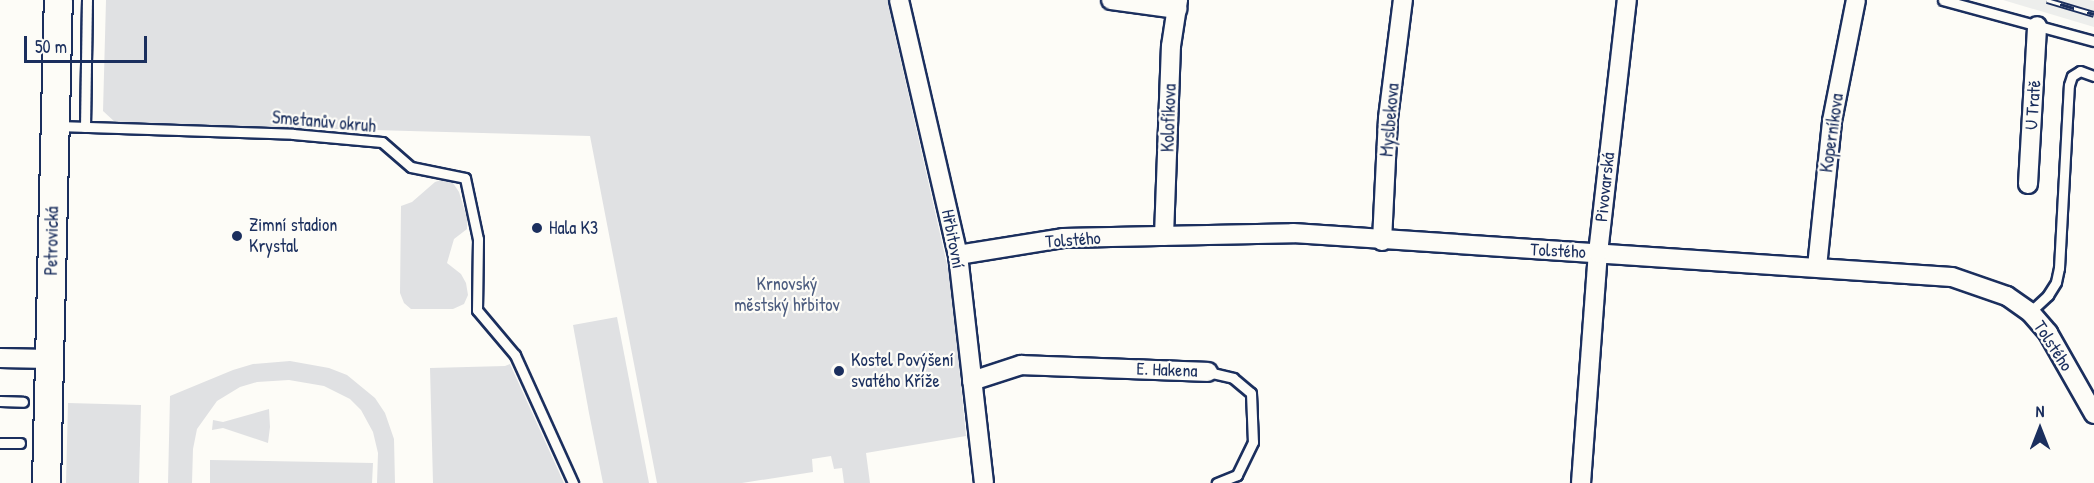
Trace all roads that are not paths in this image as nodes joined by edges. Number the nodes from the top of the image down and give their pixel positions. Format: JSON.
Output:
{"nodes":[{"id":1,"x":58,"y":0,"type":"edge"},
{"id":2,"x":87,"y":0,"type":"edge"},
{"id":3,"x":899,"y":0,"type":"edge"},
{"id":4,"x":1111,"y":0,"type":"edge"},
{"id":5,"x":1403,"y":0,"type":"edge"},
{"id":6,"x":1627,"y":0,"type":"edge"},
{"id":7,"x":1856,"y":0,"type":"edge"},
{"id":8,"x":1943,"y":0,"type":"edge"},
{"id":9,"x":1177,"y":5,"type":"edge"},
{"id":10,"x":2037,"y":26,"type":"junction"},
{"id":11,"x":2094,"y":41,"type":"edge"},
{"id":12,"x":2094,"y":76,"type":"edge"},
{"id":13,"x":54,"y":126,"type":"junction"},
{"id":14,"x":85,"y":127,"type":"junction"},
{"id":15,"x":2028,"y":183,"type":"dead end"},
{"id":16,"x":1164,"y":236,"type":"junction"},
{"id":17,"x":1382,"y":241,"type":"junction"},
{"id":18,"x":1598,"y":253,"type":"junction"},
{"id":19,"x":958,"y":255,"type":"junction"},
{"id":20,"x":1817,"y":267,"type":"junction"},
{"id":21,"x":2030,"y":312,"type":"junction"},
{"id":22,"x":0,"y":358,"type":"edge"},
{"id":23,"x":49,"y":359,"type":"junction"},
{"id":24,"x":1208,"y":372,"type":"joint"},
{"id":25,"x":972,"y":381,"type":"junction"},
{"id":26,"x":0,"y":401,"type":"edge"},
{"id":27,"x":23,"y":402,"type":"dead end"},
{"id":28,"x":2094,"y":414,"type":"edge"},
{"id":29,"x":0,"y":443,"type":"edge"},
{"id":30,"x":20,"y":443,"type":"dead end"},
{"id":31,"x":46,"y":483,"type":"edge"},
{"id":32,"x":573,"y":483,"type":"edge"},
{"id":33,"x":984,"y":483,"type":"edge"},
{"id":34,"x":1217,"y":483,"type":"edge"},
{"id":35,"x":1581,"y":483,"type":"edge"}],
"edges":[{"from":1,"to":13,"type":"main road","name":"Petrovická"},
{"from":2,"to":14,"type":"lane"},
{"from":3,"to":19,"type":"street","name":"Hřbitovní"},
{"from":4,"to":9,"type":"street"},
{"from":5,"to":17,"type":"street","name":"Myslbekova"},
{"from":6,"to":18,"type":"street","name":"Pivovarská"},
{"from":7,"to":20,"type":"street","name":"Koperníkova"},
{"from":8,"to":10,"type":"lane"},
{"from":9,"to":16,"type":"street","name":"Kolofíkova"},
{"from":10,"to":11,"type":"lane"},
{"from":10,"to":15,"type":"street","name":"U Tratě"},
{"from":12,"to":21,"type":"lane"},
{"from":13,"to":14,"type":"lane","name":"Smetanův okruh"},
{"from":13,"to":23,"type":"main road","name":"Petrovická"},
{"from":14,"to":32,"type":"lane","name":"Smetanův okruh"},
{"from":16,"to":17,"type":"street","name":"Tolstého"},
{"from":16,"to":19,"type":"street","name":"Tolstého"},
{"from":17,"to":18,"type":"street","name":"Tolstého"},
{"from":18,"to":20,"type":"street","name":"Tolstého"},
{"from":18,"to":35,"type":"street","name":"Pivovarská"},
{"from":19,"to":25,"type":"street","name":"Hřbitovní"},
{"from":20,"to":21,"type":"street","name":"Tolstého"},
{"from":21,"to":28,"type":"street","name":"Tolstého"},
{"from":22,"to":23,"type":"street"},
{"from":23,"to":31,"type":"main road","name":"Petrovická"},
{"from":24,"to":25,"type":"street","name":"E. Hakena"},
{"from":24,"to":34,"type":"lane","name":"E. Hakena"},
{"from":25,"to":33,"type":"street","name":"Hřbitovní"},
{"from":26,"to":27,"type":"lane"},
{"from":29,"to":30,"type":"lane"}]}
